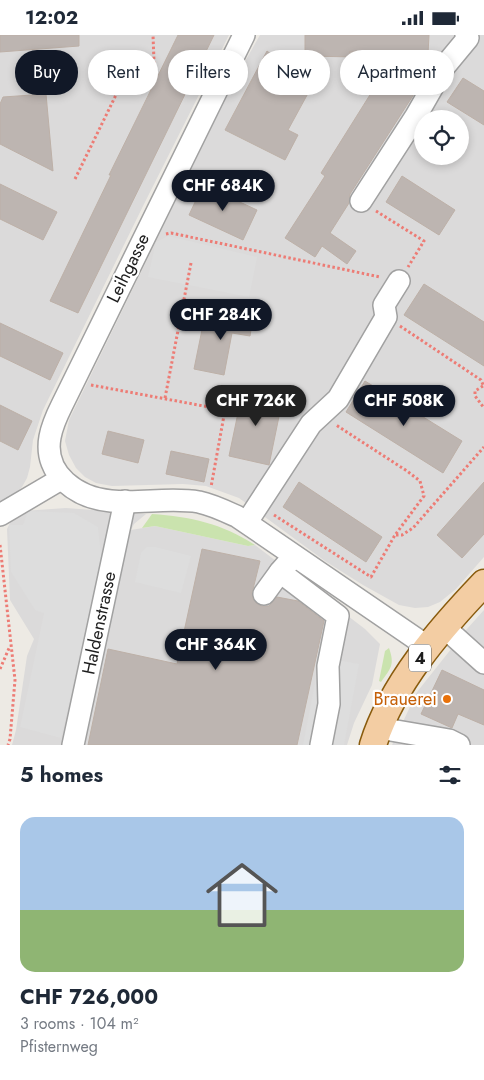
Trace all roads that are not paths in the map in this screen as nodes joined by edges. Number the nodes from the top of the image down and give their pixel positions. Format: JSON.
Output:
{"nodes":[{"id":1,"x":244,"y":35,"type":"edge"},
{"id":2,"x":466,"y":35,"type":"edge"},
{"id":3,"x":361,"y":201,"type":"road end"},
{"id":4,"x":399,"y":281,"type":"road end"},
{"id":5,"x":61,"y":479,"type":"junction"},
{"id":6,"x":125,"y":501,"type":"junction"},
{"id":7,"x":0,"y":515,"type":"edge"},
{"id":8,"x":247,"y":522,"type":"junction"},
{"id":9,"x":294,"y":556,"type":"junction"},
{"id":10,"x":280,"y":572,"type":"junction"},
{"id":11,"x":484,"y":583,"type":"edge"},
{"id":12,"x":264,"y":594,"type":"dead end"},
{"id":13,"x":445,"y":628,"type":"junction"},
{"id":14,"x":428,"y":647,"type":"junction"},
{"id":15,"x":484,"y":663,"type":"edge"},
{"id":16,"x":376,"y":737,"type":"edge"},
{"id":17,"x":73,"y":745,"type":"edge"},
{"id":18,"x":321,"y":745,"type":"edge"},
{"id":19,"x":459,"y":745,"type":"edge"}],
"edges":[{"from":1,"to":5,"type":"street","name":"Leihgasse"},
{"from":2,"to":3,"type":"street"},
{"from":4,"to":8,"type":"street"},
{"from":5,"to":6,"type":"street"},
{"from":5,"to":7,"type":"street"},
{"from":6,"to":8,"type":"street"},
{"from":6,"to":17,"type":"street","name":"Haldenstrasse"},
{"from":8,"to":9,"type":"street"},
{"from":9,"to":10,"type":"street"},
{"from":9,"to":14,"type":"street"},
{"from":10,"to":12,"type":"street"},
{"from":10,"to":18,"type":"street"},
{"from":11,"to":13,"type":"main road","number":"4"},
{"from":13,"to":14,"type":"main road","number":"4"},
{"from":13,"to":15,"type":"street"},
{"from":14,"to":16,"type":"main road","number":"4"},
{"from":16,"to":19,"type":"street"}]}
